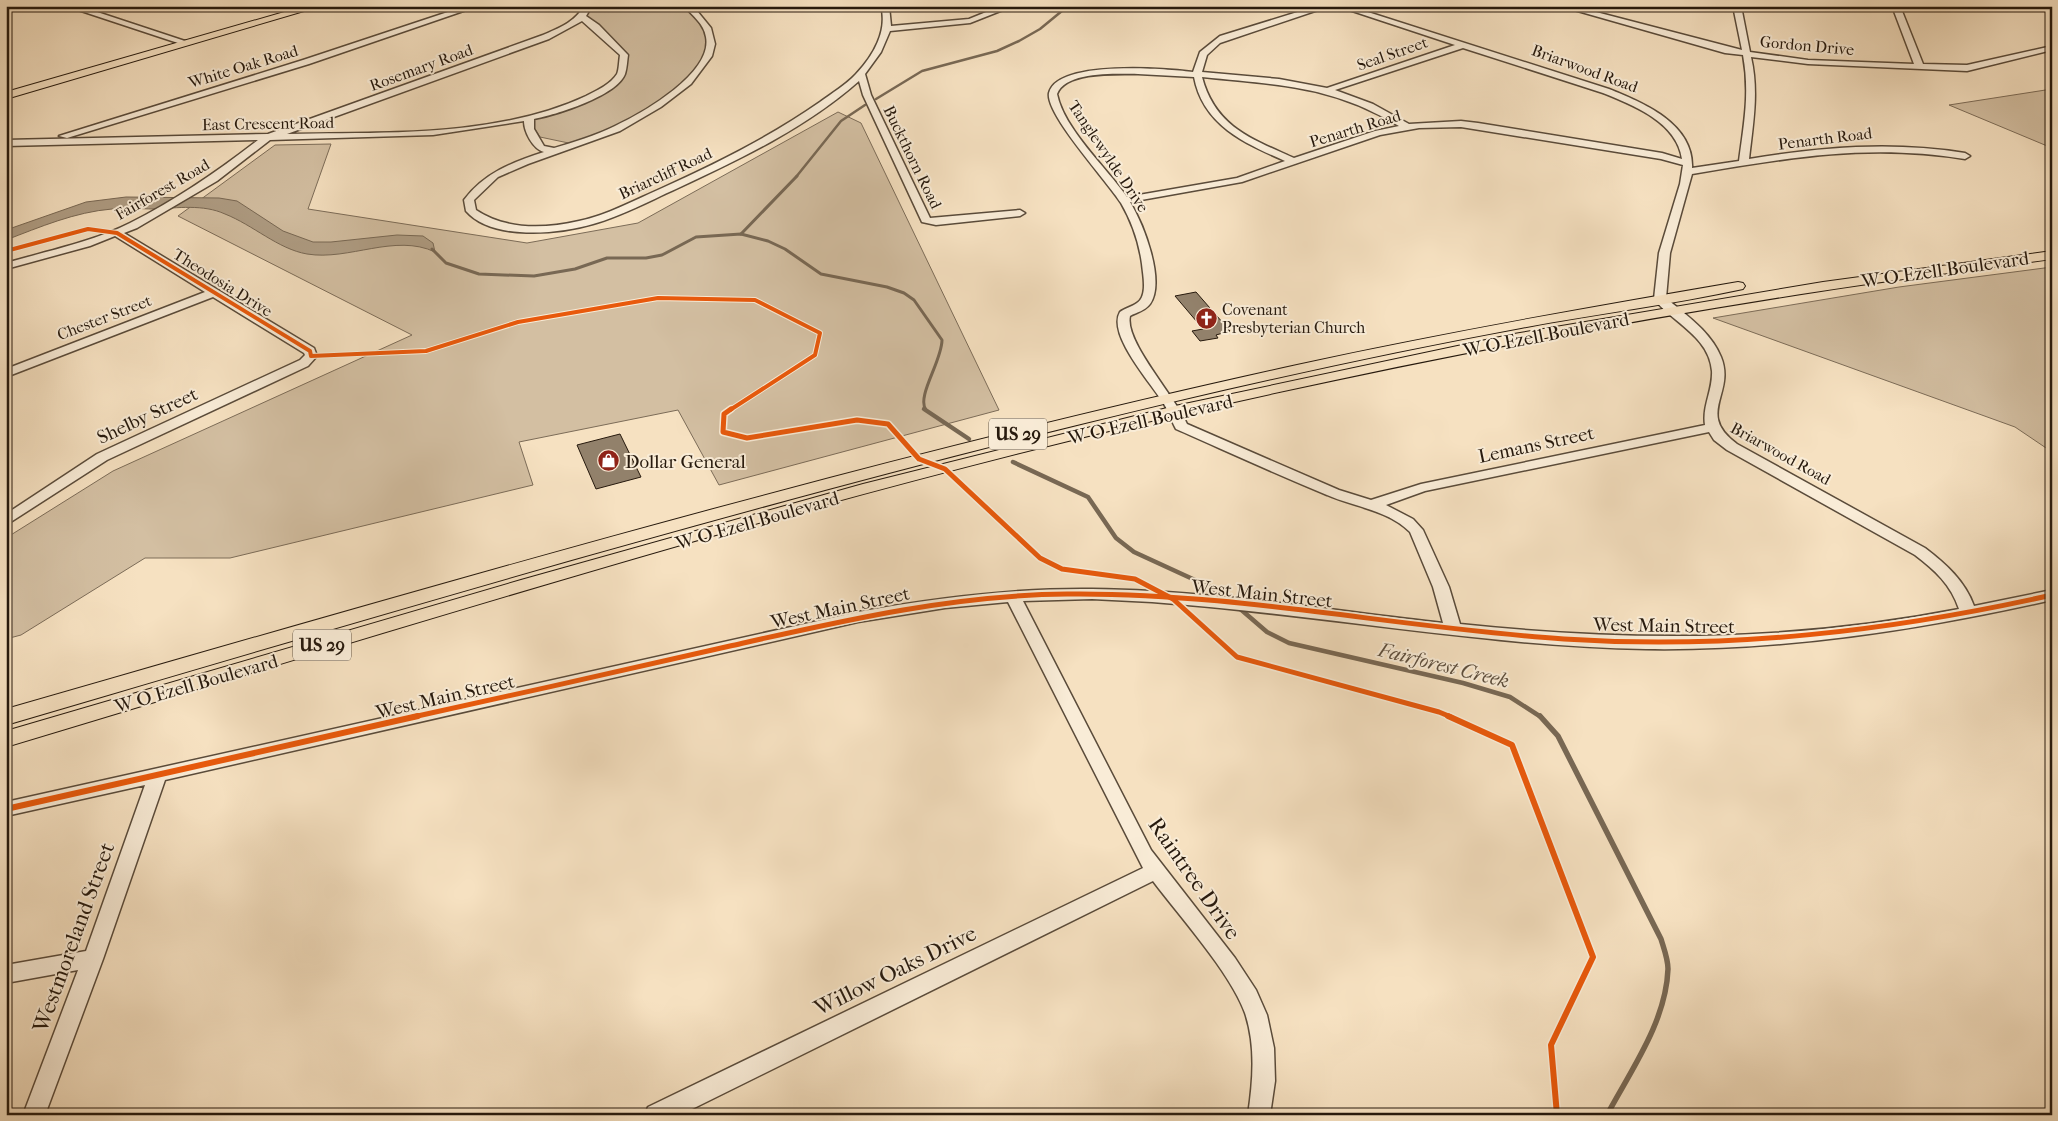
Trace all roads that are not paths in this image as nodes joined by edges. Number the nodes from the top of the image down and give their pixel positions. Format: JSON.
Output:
{"nodes":[{"id":1,"x":70,"y":6,"type":"edge"},
{"id":2,"x":316,"y":6,"type":"edge"},
{"id":3,"x":474,"y":6,"type":"edge"},
{"id":4,"x":588,"y":6,"type":"edge"},
{"id":5,"x":688,"y":6,"type":"edge"},
{"id":6,"x":885,"y":6,"type":"edge"},
{"id":7,"x":1009,"y":6,"type":"edge"},
{"id":8,"x":1326,"y":6,"type":"edge"},
{"id":9,"x":1341,"y":6,"type":"edge"},
{"id":10,"x":1564,"y":6,"type":"edge"},
{"id":11,"x":1737,"y":6,"type":"edge"},
{"id":12,"x":1896,"y":6,"type":"edge"},
{"id":13,"x":1575,"y":8,"type":"edge"},
{"id":14,"x":582,"y":17,"type":"junction"},
{"id":15,"x":887,"y":29,"type":"junction"},
{"id":16,"x":187,"y":43,"type":"junction"},
{"id":17,"x":1463,"y":45,"type":"junction"},
{"id":18,"x":2052,"y":48,"type":"edge"},
{"id":19,"x":1747,"y":55,"type":"junction"},
{"id":20,"x":1920,"y":67,"type":"junction"},
{"id":21,"x":861,"y":74,"type":"junction"},
{"id":22,"x":1198,"y":75,"type":"junction"},
{"id":23,"x":1330,"y":89,"type":"junction"},
{"id":24,"x":6,"y":96,"type":"edge"},
{"id":25,"x":529,"y":118,"type":"junction"},
{"id":26,"x":500,"y":124,"type":"junction"},
{"id":27,"x":1407,"y":127,"type":"junction"},
{"id":28,"x":529,"y":129,"type":"junction"},
{"id":29,"x":266,"y":138,"type":"junction"},
{"id":30,"x":6,"y":143,"type":"edge"},
{"id":31,"x":18,"y":143,"type":"junction"},
{"id":32,"x":541,"y":148,"type":"junction"},
{"id":33,"x":557,"y":152,"type":"junction"},
{"id":34,"x":1965,"y":156,"type":"dead end"},
{"id":35,"x":530,"y":161,"type":"junction"},
{"id":36,"x":1295,"y":162,"type":"junction"},
{"id":37,"x":1743,"y":164,"type":"junction"},
{"id":38,"x":1687,"y":168,"type":"junction"},
{"id":39,"x":1124,"y":200,"type":"junction"},
{"id":40,"x":1020,"y":213,"type":"dead end"},
{"id":41,"x":117,"y":233,"type":"junction"},
{"id":42,"x":2052,"y":244,"type":"edge"},
{"id":43,"x":2052,"y":255,"type":"edge"},
{"id":44,"x":6,"y":266,"type":"edge"},
{"id":45,"x":1840,"y":272,"type":"junction"},
{"id":46,"x":1858,"y":281,"type":"junction"},
{"id":47,"x":215,"y":292,"type":"junction"},
{"id":48,"x":1660,"y":299,"type":"junction"},
{"id":49,"x":1673,"y":311,"type":"junction"},
{"id":50,"x":311,"y":356,"type":"joint"},
{"id":51,"x":6,"y":373,"type":"edge"},
{"id":52,"x":1171,"y":405,"type":"junction"},
{"id":53,"x":1710,"y":428,"type":"junction"},
{"id":54,"x":1372,"y":505,"type":"junction"},
{"id":55,"x":6,"y":521,"type":"edge"},
{"id":56,"x":491,"y":586,"type":"junction"},
{"id":57,"x":2052,"y":594,"type":"edge"},
{"id":58,"x":1013,"y":596,"type":"junction"},
{"id":59,"x":1970,"y":614,"type":"junction"},
{"id":60,"x":1453,"y":629,"type":"junction"},
{"id":61,"x":159,"y":673,"type":"junction"},
{"id":62,"x":157,"y":694,"type":"junction"},
{"id":63,"x":6,"y":717,"type":"edge"},
{"id":64,"x":6,"y":739,"type":"edge"},
{"id":65,"x":157,"y":776,"type":"junction"},
{"id":66,"x":6,"y":809,"type":"edge"},
{"id":67,"x":1156,"y":871,"type":"junction"},
{"id":68,"x":93,"y":959,"type":"junction"},
{"id":69,"x":6,"y":974,"type":"edge"},
{"id":70,"x":34,"y":1115,"type":"edge"},
{"id":71,"x":656,"y":1115,"type":"edge"},
{"id":72,"x":1259,"y":1115,"type":"edge"}],
"edges":[{"from":1,"to":16,"type":"street"},
{"from":2,"to":16,"type":"main road"},
{"from":3,"to":31,"type":"street","name":"White Oak Road"},
{"from":4,"to":14,"type":"street"},
{"from":5,"to":33,"type":"street"},
{"from":6,"to":15,"type":"street"},
{"from":7,"to":15,"type":"street"},
{"from":8,"to":22,"type":"street"},
{"from":9,"to":17,"type":"street","name":"Briarwood Road"},
{"from":10,"to":13,"type":"street","name":"Gordon Drive"},
{"from":11,"to":19,"type":"street"},
{"from":12,"to":20,"type":"street"},
{"from":13,"to":19,"type":"street","name":"Gordon Drive"},
{"from":14,"to":25,"type":"street","name":"East Crescent Road"},
{"from":14,"to":29,"type":"street","name":"Rosemary Road"},
{"from":15,"to":21,"type":"street","name":"Briarcliff Road"},
{"from":16,"to":24,"type":"main road"},
{"from":17,"to":23,"type":"street","name":"Seal Street"},
{"from":17,"to":38,"type":"street","name":"Briarwood Road"},
{"from":18,"to":20,"type":"street","name":"Gordon Drive"},
{"from":19,"to":20,"type":"street","name":"Gordon Drive"},
{"from":19,"to":37,"type":"street"},
{"from":21,"to":35,"type":"street","name":"Briarcliff Road"},
{"from":21,"to":40,"type":"street","name":"Buckthorn Road"},
{"from":22,"to":23,"type":"street","name":"Tanglewylde Drive"},
{"from":22,"to":36,"type":"street"},
{"from":22,"to":39,"type":"street","name":"Tanglewylde Drive"},
{"from":23,"to":27,"type":"street","name":"Tanglewylde Drive"},
{"from":25,"to":26,"type":"street","name":"East Crescent Road"},
{"from":25,"to":28,"type":"street"},
{"from":26,"to":28,"type":"street"},
{"from":26,"to":29,"type":"street","name":"East Crescent Road"},
{"from":27,"to":36,"type":"street","name":"Penarth Road"},
{"from":27,"to":38,"type":"street","name":"Penarth Road"},
{"from":28,"to":32,"type":"street"},
{"from":29,"to":31,"type":"street","name":"East Crescent Road"},
{"from":29,"to":41,"type":"street","name":"Fairforest Road"},
{"from":30,"to":31,"type":"street","name":"East Crescent Road"},
{"from":32,"to":33,"type":"street"},
{"from":32,"to":35,"type":"street"},
{"from":33,"to":35,"type":"street"},
{"from":34,"to":37,"type":"street","name":"Penarth Road"},
{"from":36,"to":39,"type":"street","name":"Penarth Road"},
{"from":37,"to":38,"type":"street","name":"Penarth Road"},
{"from":38,"to":48,"type":"street"},
{"from":39,"to":52,"type":"street","name":"Tanglewylde Drive"},
{"from":41,"to":44,"type":"street","name":"Fairforest Road"},
{"from":41,"to":47,"type":"street","name":"Theodosia Drive"},
{"from":42,"to":45,"type":"main road","name":"W O Ezell Boulevard","number":"US 29"},
{"from":43,"to":46,"type":"main road","name":"W O Ezell Boulevard","number":"US 29"},
{"from":45,"to":46,"type":"main road"},
{"from":45,"to":48,"type":"main road","name":"W O Ezell Boulevard","number":"US 29"},
{"from":46,"to":49,"type":"main road","name":"W O Ezell Boulevard","number":"US 29"},
{"from":47,"to":50,"type":"street","name":"Theodosia Drive"},
{"from":47,"to":51,"type":"street","name":"Chester Street"},
{"from":48,"to":49,"type":"street","name":"Briarwood Road"},
{"from":48,"to":52,"type":"main road","name":"W O Ezell Boulevard","number":"US 29"},
{"from":49,"to":52,"type":"main road","name":"W O Ezell Boulevard","number":"US 29"},
{"from":49,"to":53,"type":"street","name":"Briarwood Road"},
{"from":50,"to":55,"type":"street","name":"Shelby Street"},
{"from":52,"to":54,"type":"street"},
{"from":52,"to":56,"type":"main road","name":"W O Ezell Boulevard","number":"US 29"},
{"from":53,"to":54,"type":"street","name":"Lemans Street"},
{"from":53,"to":59,"type":"street","name":"Briarwood Road"},
{"from":54,"to":60,"type":"street"},
{"from":56,"to":61,"type":"main road","name":"W O Ezell Boulevard","number":"US 29"},
{"from":56,"to":62,"type":"main road","name":"W O Ezell Boulevard","number":"US 29"},
{"from":57,"to":59,"type":"street","name":"West Main Street"},
{"from":58,"to":60,"type":"street","name":"West Main Street"},
{"from":58,"to":65,"type":"street","name":"West Main Street"},
{"from":58,"to":67,"type":"street","name":"Raintree Drive"},
{"from":59,"to":60,"type":"street","name":"West Main Street"},
{"from":61,"to":62,"type":"main road"},
{"from":61,"to":63,"type":"main road","name":"W O Ezell Boulevard","number":"US 29"},
{"from":62,"to":64,"type":"main road","name":"W O Ezell Boulevard","number":"US 29"},
{"from":65,"to":66,"type":"street","name":"West Main Street"},
{"from":65,"to":68,"type":"street","name":"Westmoreland Street"},
{"from":67,"to":71,"type":"street","name":"Willow Oaks Drive"},
{"from":67,"to":72,"type":"street","name":"Raintree Drive"},
{"from":68,"to":69,"type":"street"},
{"from":68,"to":70,"type":"street","name":"Westmoreland Street"}]}
